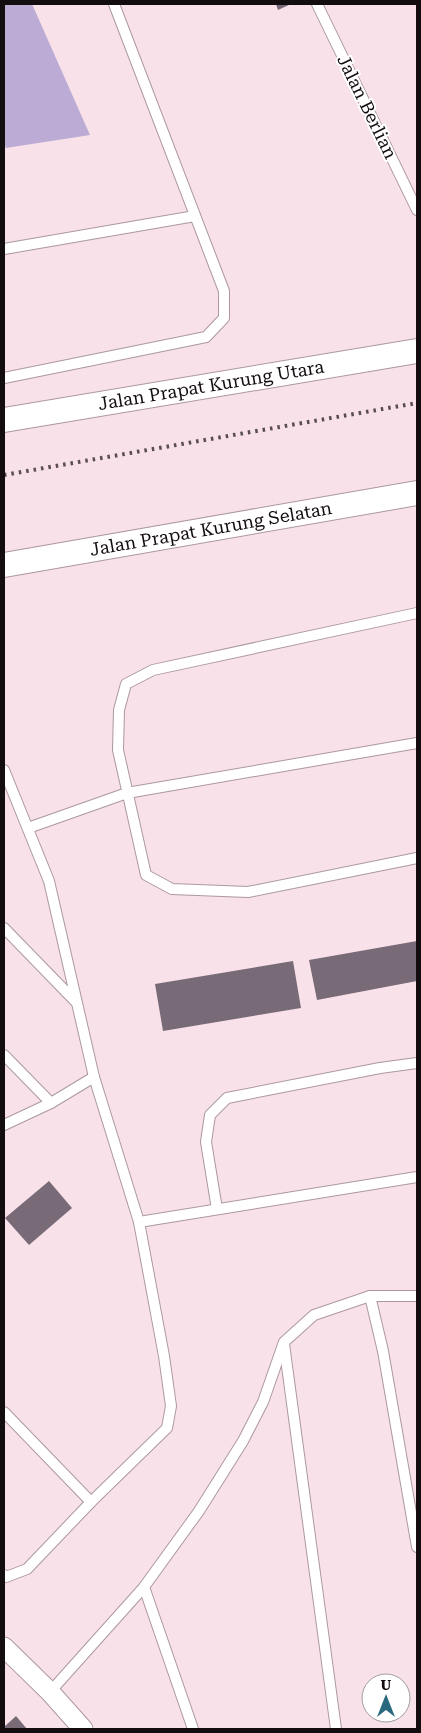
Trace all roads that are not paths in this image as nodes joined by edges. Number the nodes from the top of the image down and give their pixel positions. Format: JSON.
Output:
{"nodes":[{"id":1,"x":114,"y":4,"type":"edge"},
{"id":2,"x":317,"y":4,"type":"edge"},
{"id":3,"x":417,"y":210,"type":"edge"},
{"id":4,"x":195,"y":216,"type":"junction"},
{"id":5,"x":4,"y":250,"type":"edge"},
{"id":6,"x":417,"y":351,"type":"edge"},
{"id":7,"x":4,"y":378,"type":"edge"},
{"id":8,"x":4,"y":420,"type":"edge"},
{"id":9,"x":417,"y":493,"type":"edge"},
{"id":10,"x":4,"y":565,"type":"edge"},
{"id":11,"x":417,"y":612,"type":"edge"},
{"id":12,"x":417,"y":743,"type":"edge"},
{"id":13,"x":4,"y":770,"type":"edge"},
{"id":14,"x":127,"y":793,"type":"junction"},
{"id":15,"x":28,"y":828,"type":"junction"},
{"id":16,"x":417,"y":858,"type":"edge"},
{"id":17,"x":4,"y":928,"type":"edge"},
{"id":18,"x":76,"y":1001,"type":"junction"},
{"id":19,"x":4,"y":1055,"type":"edge"},
{"id":20,"x":417,"y":1062,"type":"edge"},
{"id":21,"x":94,"y":1077,"type":"junction"},
{"id":22,"x":50,"y":1103,"type":"junction"},
{"id":23,"x":4,"y":1125,"type":"edge"},
{"id":24,"x":417,"y":1177,"type":"edge"},
{"id":25,"x":216,"y":1210,"type":"junction"},
{"id":26,"x":139,"y":1222,"type":"junction"},
{"id":27,"x":370,"y":1296,"type":"junction"},
{"id":28,"x":417,"y":1296,"type":"edge"},
{"id":29,"x":284,"y":1342,"type":"junction"},
{"id":30,"x":4,"y":1412,"type":"edge"},
{"id":31,"x":91,"y":1502,"type":"junction"},
{"id":32,"x":417,"y":1547,"type":"edge"},
{"id":33,"x":4,"y":1575,"type":"edge"},
{"id":34,"x":144,"y":1587,"type":"junction"},
{"id":35,"x":4,"y":1647,"type":"edge"},
{"id":36,"x":50,"y":1692,"type":"junction"},
{"id":37,"x":83,"y":1729,"type":"edge"},
{"id":38,"x":193,"y":1729,"type":"edge"},
{"id":39,"x":336,"y":1729,"type":"edge"}],
"edges":[{"from":1,"to":4,"type":"lane"},
{"from":2,"to":3,"type":"lane","name":"Jalan Berlian"},
{"from":4,"to":5,"type":"lane"},
{"from":4,"to":7,"type":"lane"},
{"from":6,"to":8,"type":"street","name":"Jalan Prapat Kurung Utara"},
{"from":9,"to":10,"type":"street","name":"Jalan Prapat Kurung Selatan"},
{"from":11,"to":14,"type":"lane"},
{"from":12,"to":14,"type":"lane"},
{"from":13,"to":15,"type":"lane"},
{"from":14,"to":15,"type":"lane"},
{"from":14,"to":16,"type":"lane"},
{"from":15,"to":18,"type":"lane"},
{"from":17,"to":18,"type":"lane"},
{"from":18,"to":21,"type":"lane"},
{"from":19,"to":22,"type":"lane"},
{"from":20,"to":25,"type":"lane"},
{"from":21,"to":22,"type":"lane"},
{"from":21,"to":26,"type":"lane"},
{"from":22,"to":23,"type":"lane"},
{"from":24,"to":25,"type":"lane"},
{"from":25,"to":26,"type":"lane"},
{"from":26,"to":31,"type":"lane"},
{"from":27,"to":28,"type":"lane"},
{"from":27,"to":29,"type":"lane"},
{"from":27,"to":32,"type":"lane"},
{"from":29,"to":34,"type":"lane"},
{"from":29,"to":39,"type":"lane"},
{"from":30,"to":31,"type":"lane"},
{"from":31,"to":33,"type":"lane"},
{"from":34,"to":36,"type":"lane"},
{"from":34,"to":38,"type":"lane"},
{"from":35,"to":36,"type":"street"},
{"from":36,"to":37,"type":"street"}]}
